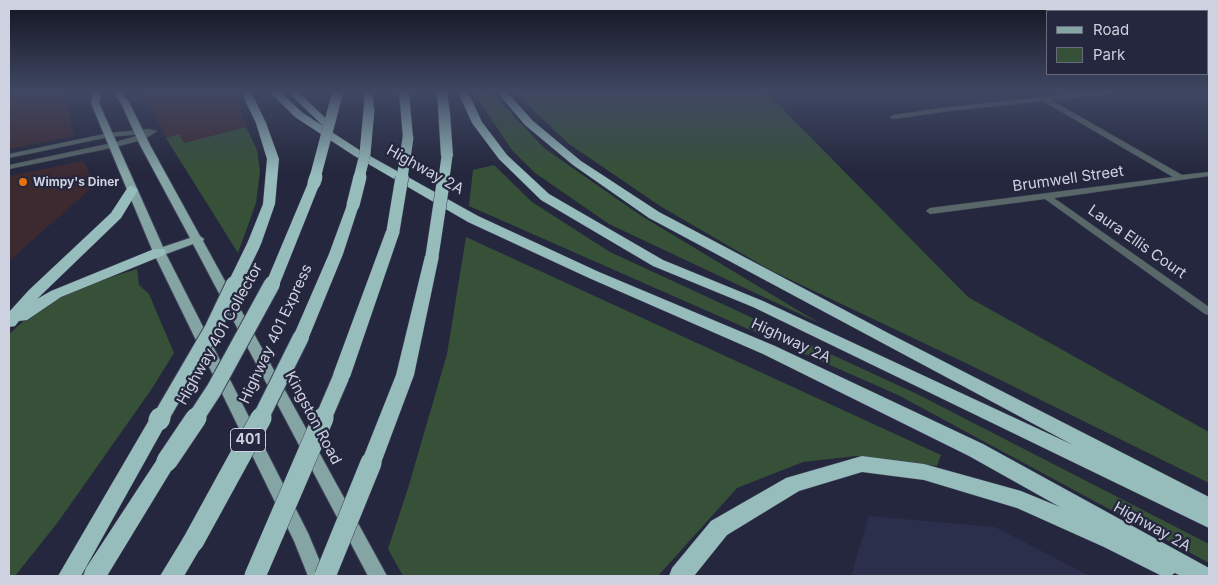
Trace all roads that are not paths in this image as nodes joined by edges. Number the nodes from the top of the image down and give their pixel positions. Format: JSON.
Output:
{"nodes":[{"id":1,"x":102,"y":119,"type":"edge"},
{"id":2,"x":133,"y":119,"type":"edge"},
{"id":3,"x":259,"y":119,"type":"edge"},
{"id":4,"x":305,"y":119,"type":"edge"},
{"id":5,"x":321,"y":119,"type":"edge"},
{"id":6,"x":330,"y":119,"type":"edge"},
{"id":7,"x":369,"y":119,"type":"edge"},
{"id":8,"x":406,"y":119,"type":"edge"},
{"id":9,"x":446,"y":119,"type":"edge"},
{"id":10,"x":475,"y":119,"type":"edge"},
{"id":11,"x":526,"y":119,"type":"edge"},
{"id":12,"x":1079,"y":119,"type":"edge"},
{"id":13,"x":140,"y":134,"type":"junction"},
{"id":14,"x":109,"y":135,"type":"junction"},
{"id":15,"x":113,"y":146,"type":"junction"},
{"id":16,"x":357,"y":154,"type":"junction"},
{"id":17,"x":9,"y":156,"type":"edge"},
{"id":18,"x":9,"y":167,"type":"edge"},
{"id":19,"x":1209,"y":174,"type":"edge"},
{"id":20,"x":1181,"y":178,"type":"junction"},
{"id":21,"x":132,"y":190,"type":"junction"},
{"id":22,"x":1047,"y":197,"type":"junction"},
{"id":23,"x":930,"y":210,"type":"dead end"},
{"id":24,"x":198,"y":239,"type":"junction"},
{"id":25,"x":159,"y":252,"type":"junction"},
{"id":26,"x":1209,"y":312,"type":"edge"},
{"id":27,"x":9,"y":323,"type":"edge"},
{"id":28,"x":1209,"y":507,"type":"edge"},
{"id":29,"x":1209,"y":519,"type":"edge"},
{"id":30,"x":69,"y":576,"type":"edge"},
{"id":31,"x":94,"y":576,"type":"edge"},
{"id":32,"x":171,"y":576,"type":"edge"},
{"id":33,"x":255,"y":576,"type":"edge"},
{"id":34,"x":317,"y":576,"type":"edge"},
{"id":35,"x":326,"y":576,"type":"edge"},
{"id":36,"x":378,"y":576,"type":"edge"},
{"id":37,"x":680,"y":576,"type":"edge"},
{"id":38,"x":1185,"y":576,"type":"edge"},
{"id":39,"x":1202,"y":576,"type":"edge"}],
"edges":[{"from":1,"to":14,"type":"main road"},
{"from":2,"to":13,"type":"main road","name":"Kingston Road"},
{"from":3,"to":30,"type":"highway","bridge":true},
{"from":4,"to":16,"type":"highway"},
{"from":5,"to":16,"type":"highway"},
{"from":6,"to":31,"type":"highway","name":"Highway 401 Collector","bridge":true},
{"from":7,"to":32,"type":"highway","name":"Highway 401 Express","number":"401","bridge":true},
{"from":8,"to":33,"type":"highway","bridge":true},
{"from":9,"to":35,"type":"highway","bridge":true},
{"from":10,"to":29,"type":"highway"},
{"from":11,"to":28,"type":"highway"},
{"from":12,"to":20,"type":"street"},
{"from":13,"to":14,"type":"street"},
{"from":13,"to":15,"type":"street"},
{"from":13,"to":24,"type":"main road","name":"Kingston Road"},
{"from":14,"to":15,"type":"main road"},
{"from":14,"to":17,"type":"street"},
{"from":15,"to":18,"type":"street"},
{"from":15,"to":21,"type":"main road"},
{"from":16,"to":39,"type":"highway","name":"Highway 2A"},
{"from":19,"to":20,"type":"street","name":"Brumwell Street"},
{"from":20,"to":22,"type":"street","name":"Brumwell Street"},
{"from":21,"to":25,"type":"main road"},
{"from":21,"to":27,"type":"highway"},
{"from":22,"to":23,"type":"street","name":"Brumwell Street"},
{"from":22,"to":26,"type":"street","name":"Laura Ellis Court"},
{"from":24,"to":25,"type":"main road"},
{"from":24,"to":36,"type":"main road","name":"Kingston Road"},
{"from":25,"to":27,"type":"highway"},
{"from":25,"to":34,"type":"main road"},
{"from":37,"to":38,"type":"highway"}]}
